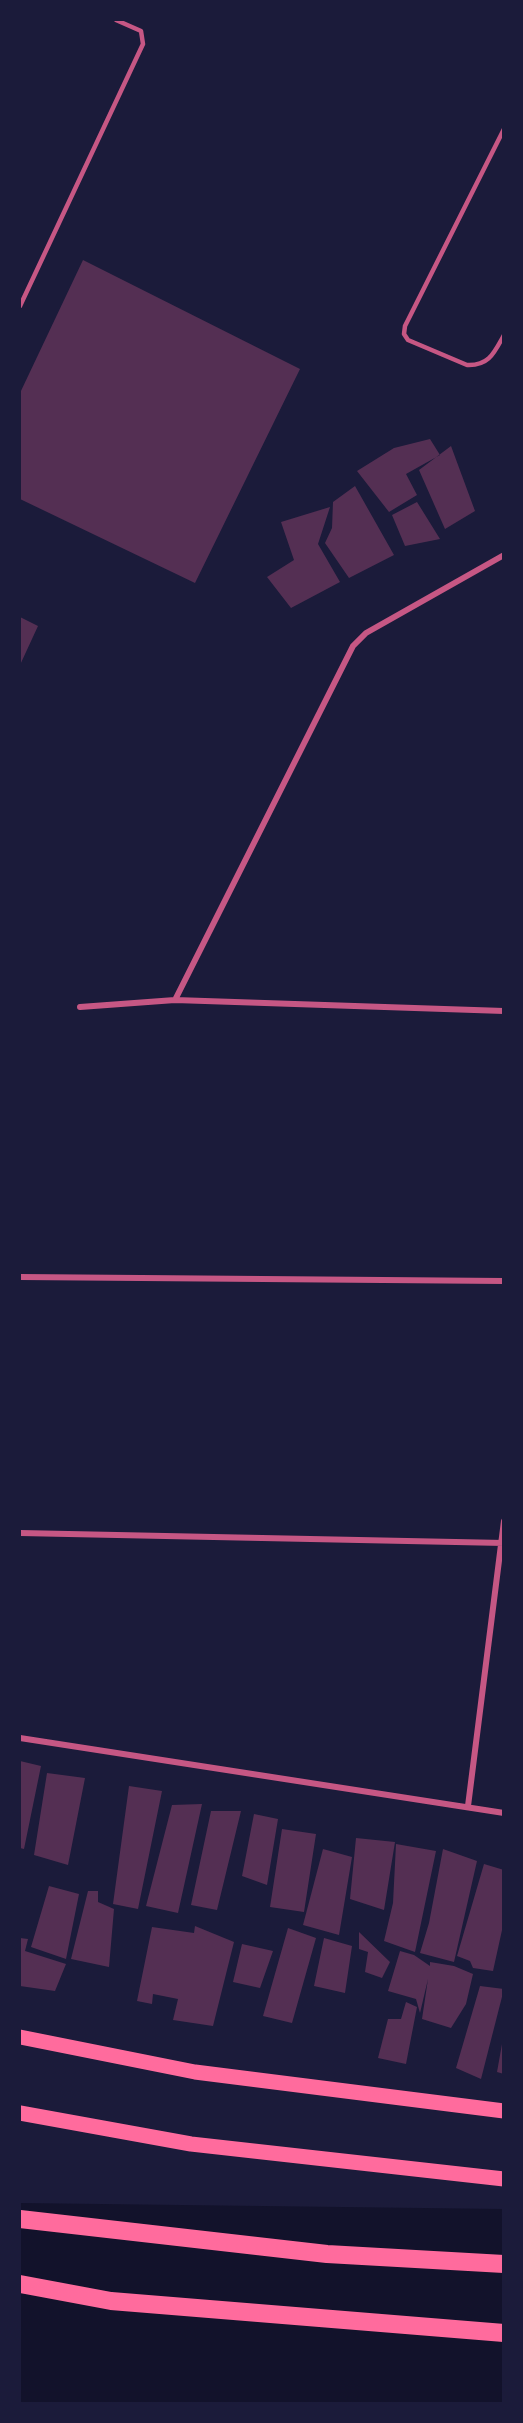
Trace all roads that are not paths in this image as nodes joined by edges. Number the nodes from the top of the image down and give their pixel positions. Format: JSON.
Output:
{"nodes":[{"id":1,"x":116,"y":20,"type":"edge"},
{"id":2,"x":504,"y":129,"type":"edge"},
{"id":3,"x":20,"y":306,"type":"edge"},
{"id":4,"x":504,"y":335,"type":"edge"},
{"id":5,"x":504,"y":555,"type":"edge"},
{"id":6,"x":175,"y":1000,"type":"junction"},
{"id":7,"x":80,"y":1006,"type":"dead end"},
{"id":8,"x":504,"y":1011,"type":"edge"},
{"id":9,"x":20,"y":1276,"type":"edge"},
{"id":10,"x":504,"y":1281,"type":"edge"},
{"id":11,"x":504,"y":1521,"type":"edge"},
{"id":12,"x":20,"y":1533,"type":"edge"},
{"id":13,"x":502,"y":1543,"type":"edge"},
{"id":14,"x":20,"y":1738,"type":"edge"},
{"id":15,"x":468,"y":1806,"type":"junction"},
{"id":16,"x":504,"y":1813,"type":"edge"},
{"id":17,"x":20,"y":2037,"type":"edge"},
{"id":18,"x":504,"y":2111,"type":"edge"},
{"id":19,"x":20,"y":2113,"type":"edge"},
{"id":20,"x":504,"y":2179,"type":"edge"},
{"id":21,"x":20,"y":2219,"type":"edge"},
{"id":22,"x":504,"y":2264,"type":"edge"},
{"id":23,"x":20,"y":2284,"type":"edge"},
{"id":24,"x":504,"y":2333,"type":"edge"}],
"edges":[{"from":1,"to":3,"type":"lane"},
{"from":2,"to":4,"type":"lane"},
{"from":5,"to":6,"type":"street"},
{"from":6,"to":7,"type":"street"},
{"from":6,"to":8,"type":"street"},
{"from":9,"to":10,"type":"street"},
{"from":11,"to":13,"type":"street"},
{"from":12,"to":13,"type":"street"},
{"from":13,"to":15,"type":"street"},
{"from":14,"to":15,"type":"street"},
{"from":15,"to":16,"type":"street"},
{"from":17,"to":18,"type":"main road"},
{"from":19,"to":20,"type":"main road"},
{"from":21,"to":22,"type":"highway"},
{"from":23,"to":24,"type":"highway"}]}
